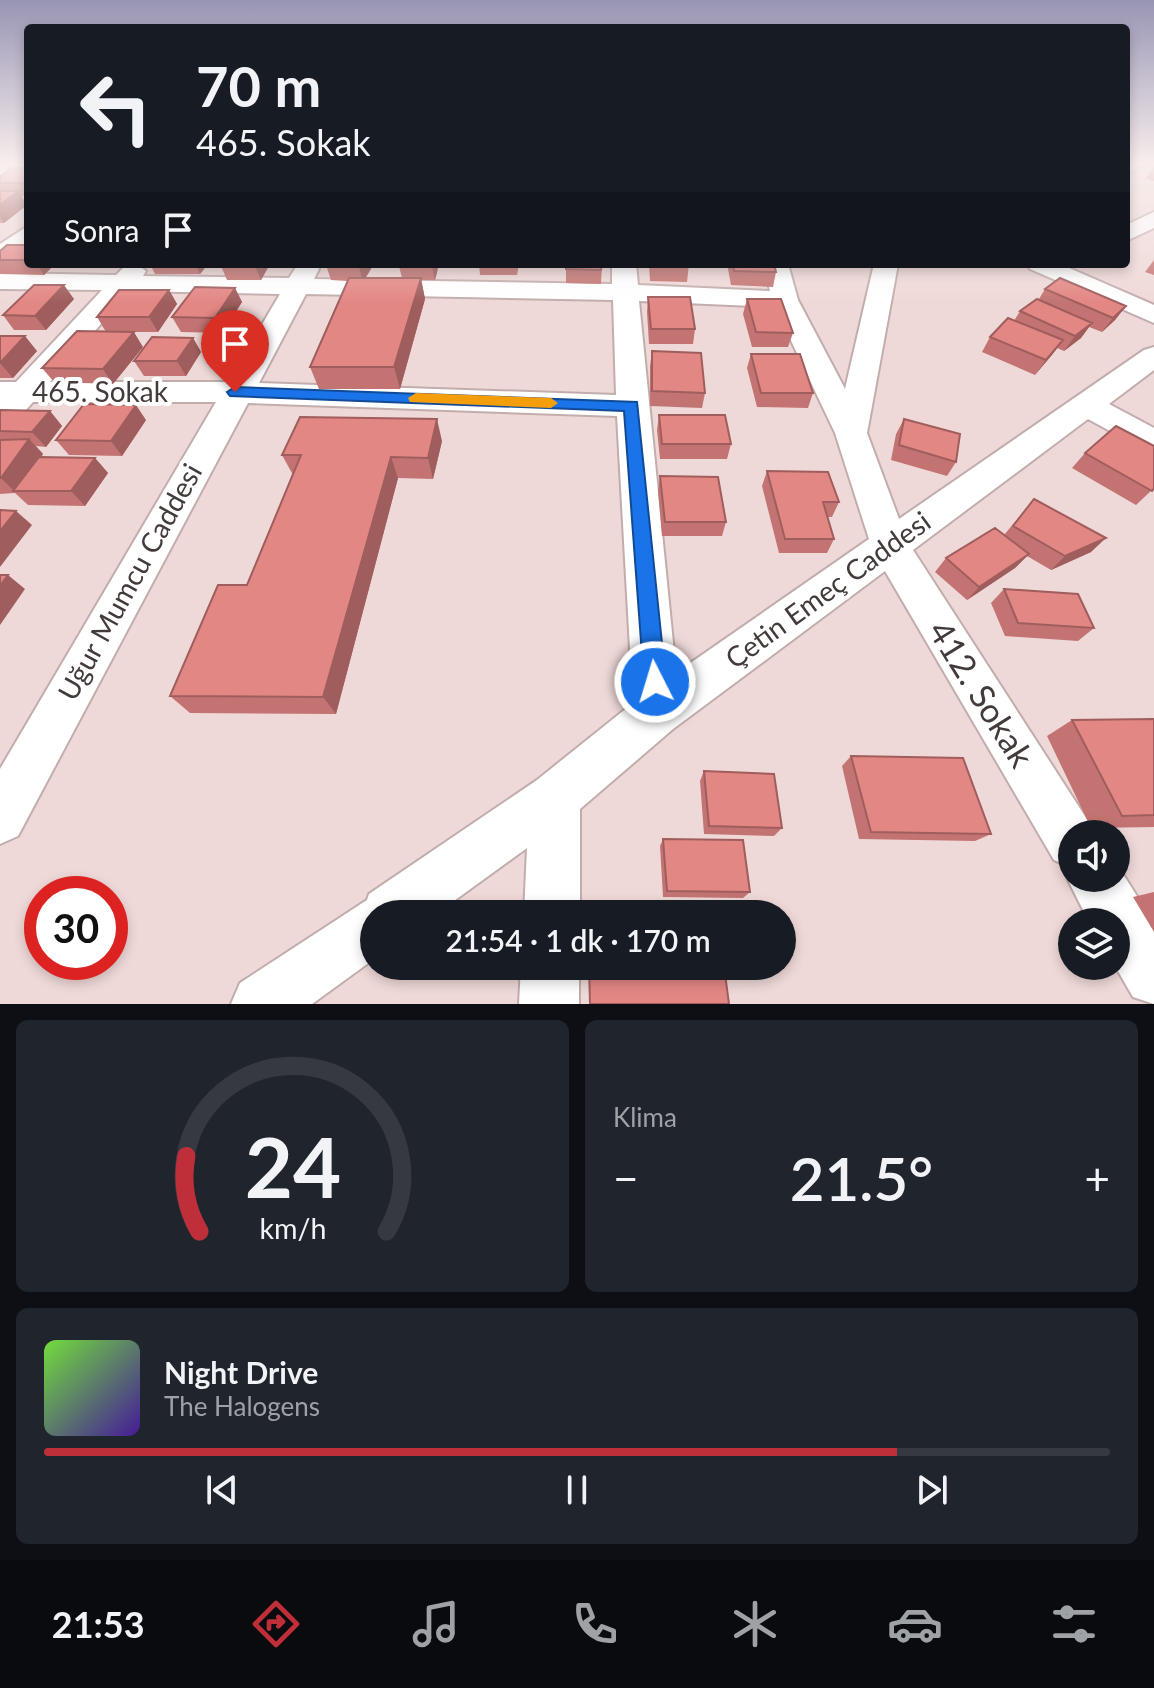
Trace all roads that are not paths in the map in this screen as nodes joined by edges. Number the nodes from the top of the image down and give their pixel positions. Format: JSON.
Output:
{"nodes":[{"id":1,"x":1149,"y":212,"type":"edge"},
{"id":2,"x":1130,"y":230,"type":"edge"},
{"id":3,"x":24,"y":236,"type":"edge"},
{"id":4,"x":0,"y":256,"type":"edge"},
{"id":5,"x":777,"y":268,"type":"edge"},
{"id":6,"x":885,"y":268,"type":"edge"},
{"id":7,"x":1058,"y":268,"type":"edge"},
{"id":8,"x":132,"y":273,"type":"edge"},
{"id":9,"x":304,"y":274,"type":"edge"},
{"id":10,"x":464,"y":277,"type":"edge"},
{"id":11,"x":625,"y":278,"type":"edge"},
{"id":12,"x":0,"y":281,"type":"edge"},
{"id":13,"x":785,"y":300,"type":"junction"},
{"id":14,"x":1154,"y":315,"type":"edge"},
{"id":15,"x":1154,"y":356,"type":"edge"},
{"id":16,"x":14,"y":392,"type":"edge"},
{"id":17,"x":235,"y":392,"type":"junction"},
{"id":18,"x":1085,"y":404,"type":"junction"},
{"id":19,"x":632,"y":406,"type":"junction"},
{"id":20,"x":0,"y":419,"type":"edge"},
{"id":21,"x":851,"y":433,"type":"junction"},
{"id":22,"x":1154,"y":443,"type":"edge"},
{"id":23,"x":890,"y":546,"type":"junction"},
{"id":24,"x":657,"y":713,"type":"junction"},
{"id":25,"x":555,"y":798,"type":"junction"},
{"id":26,"x":0,"y":818,"type":"edge"},
{"id":27,"x":1058,"y":820,"type":"edge"},
{"id":28,"x":1103,"y":892,"type":"edge"},
{"id":29,"x":409,"y":900,"type":"edge"},
{"id":30,"x":552,"y":900,"type":"edge"},
{"id":31,"x":360,"y":935,"type":"edge"},
{"id":32,"x":1154,"y":976,"type":"edge"},
{"id":33,"x":550,"y":980,"type":"edge"},
{"id":34,"x":261,"y":1004,"type":"edge"},
{"id":35,"x":549,"y":1004,"type":"edge"}],
"edges":[{"from":1,"to":2,"type":"street"},
{"from":3,"to":4,"type":"street"},
{"from":5,"to":13,"type":"street","name":"412. Sokak"},
{"from":6,"to":21,"type":"street"},
{"from":7,"to":14,"type":"street"},
{"from":8,"to":9,"type":"street"},
{"from":8,"to":12,"type":"street"},
{"from":8,"to":16,"type":"street"},
{"from":9,"to":10,"type":"street"},
{"from":9,"to":17,"type":"street","name":"Uğur Mumcu Caddesi"},
{"from":10,"to":11,"type":"street"},
{"from":11,"to":13,"type":"street"},
{"from":11,"to":19,"type":"street"},
{"from":13,"to":21,"type":"street","name":"412. Sokak"},
{"from":15,"to":18,"type":"street","name":"Çetin Emeç Caddesi"},
{"from":16,"to":17,"type":"street","name":"465. Sokak"},
{"from":16,"to":20,"type":"street"},
{"from":17,"to":19,"type":"street","name":"465. Sokak"},
{"from":17,"to":26,"type":"street","name":"Uğur Mumcu Caddesi"},
{"from":18,"to":22,"type":"street"},
{"from":18,"to":23,"type":"street","name":"Çetin Emeç Caddesi"},
{"from":19,"to":24,"type":"street"},
{"from":21,"to":23,"type":"street","name":"412. Sokak"},
{"from":23,"to":24,"type":"street","name":"Çetin Emeç Caddesi"},
{"from":23,"to":27,"type":"street","name":"412. Sokak"},
{"from":24,"to":25,"type":"street","name":"Çetin Emeç Caddesi"},
{"from":25,"to":29,"type":"street","name":"Çetin Emeç Caddesi"},
{"from":25,"to":30,"type":"street"},
{"from":28,"to":32,"type":"street"},
{"from":31,"to":34,"type":"street"},
{"from":33,"to":35,"type":"street"}]}
